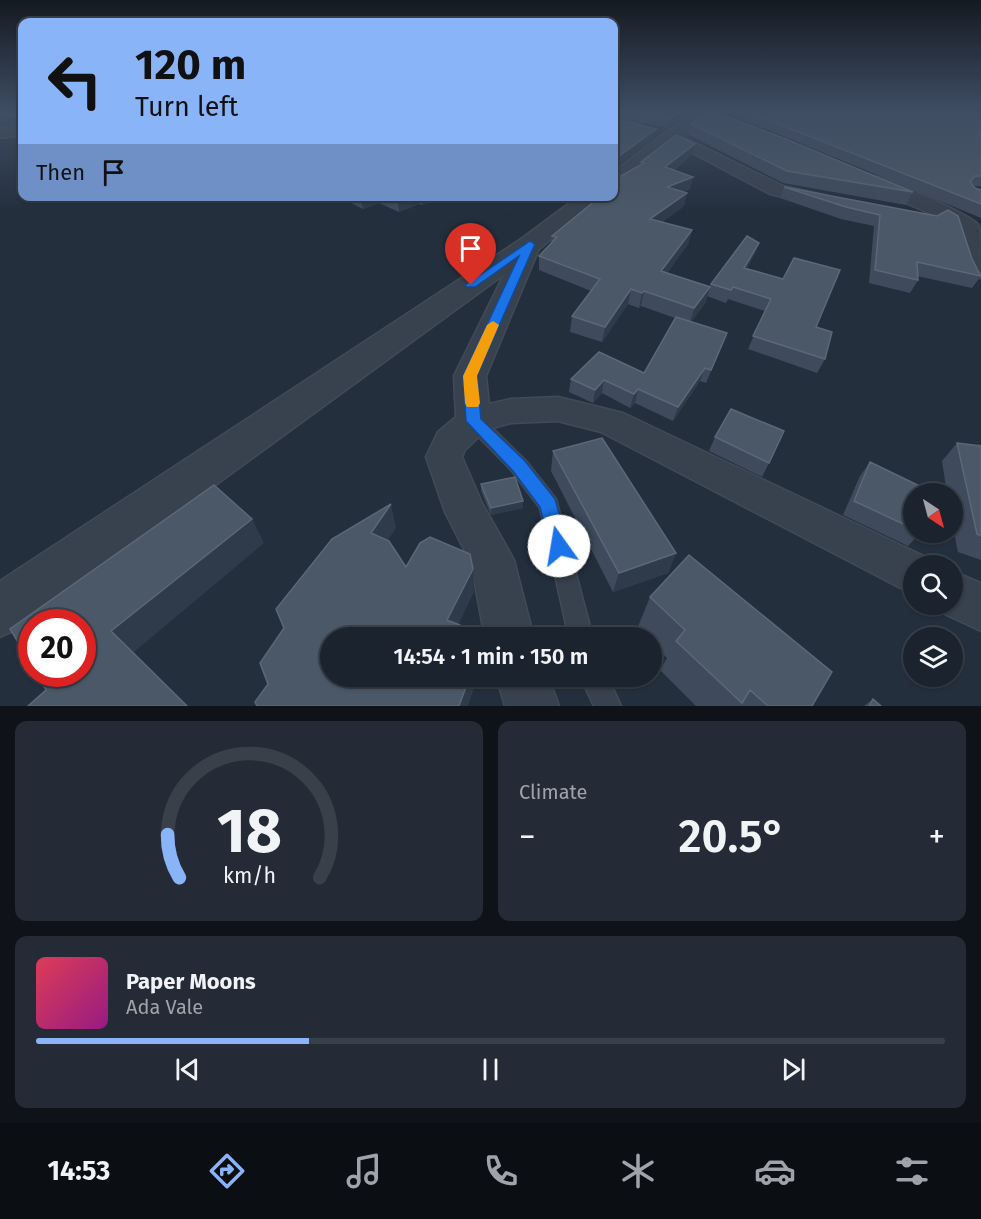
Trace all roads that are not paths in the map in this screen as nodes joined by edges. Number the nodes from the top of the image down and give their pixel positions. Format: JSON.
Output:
{"nodes":[{"id":1,"x":660,"y":145,"type":"edge"},
{"id":2,"x":689,"y":145,"type":"edge"},
{"id":3,"x":618,"y":175,"type":"edge"},
{"id":4,"x":860,"y":176,"type":"edge"},
{"id":5,"x":586,"y":201,"type":"edge"},
{"id":6,"x":837,"y":203,"type":"edge"},
{"id":7,"x":900,"y":214,"type":"edge"},
{"id":8,"x":975,"y":227,"type":"edge"},
{"id":9,"x":530,"y":244,"type":"junction"},
{"id":10,"x":978,"y":271,"type":"edge"},
{"id":11,"x":474,"y":421,"type":"junction"},
{"id":12,"x":903,"y":568,"type":"edge"},
{"id":13,"x":0,"y":611,"type":"edge"},
{"id":14,"x":507,"y":627,"type":"edge"},
{"id":15,"x":578,"y":627,"type":"edge"},
{"id":16,"x":526,"y":687,"type":"edge"},
{"id":17,"x":598,"y":687,"type":"edge"},
{"id":18,"x":532,"y":706,"type":"edge"},
{"id":19,"x":608,"y":706,"type":"edge"}],
"edges":[{"from":1,"to":3,"type":"street"},
{"from":2,"to":6,"type":"street"},
{"from":4,"to":8,"type":"street"},
{"from":5,"to":9,"type":"street"},
{"from":7,"to":8,"type":"street"},
{"from":8,"to":10,"type":"street"},
{"from":9,"to":11,"type":"street"},
{"from":9,"to":13,"type":"street"},
{"from":11,"to":12,"type":"street"},
{"from":11,"to":14,"type":"street"},
{"from":11,"to":15,"type":"lane"},
{"from":16,"to":18,"type":"street"},
{"from":17,"to":19,"type":"lane"}]}
